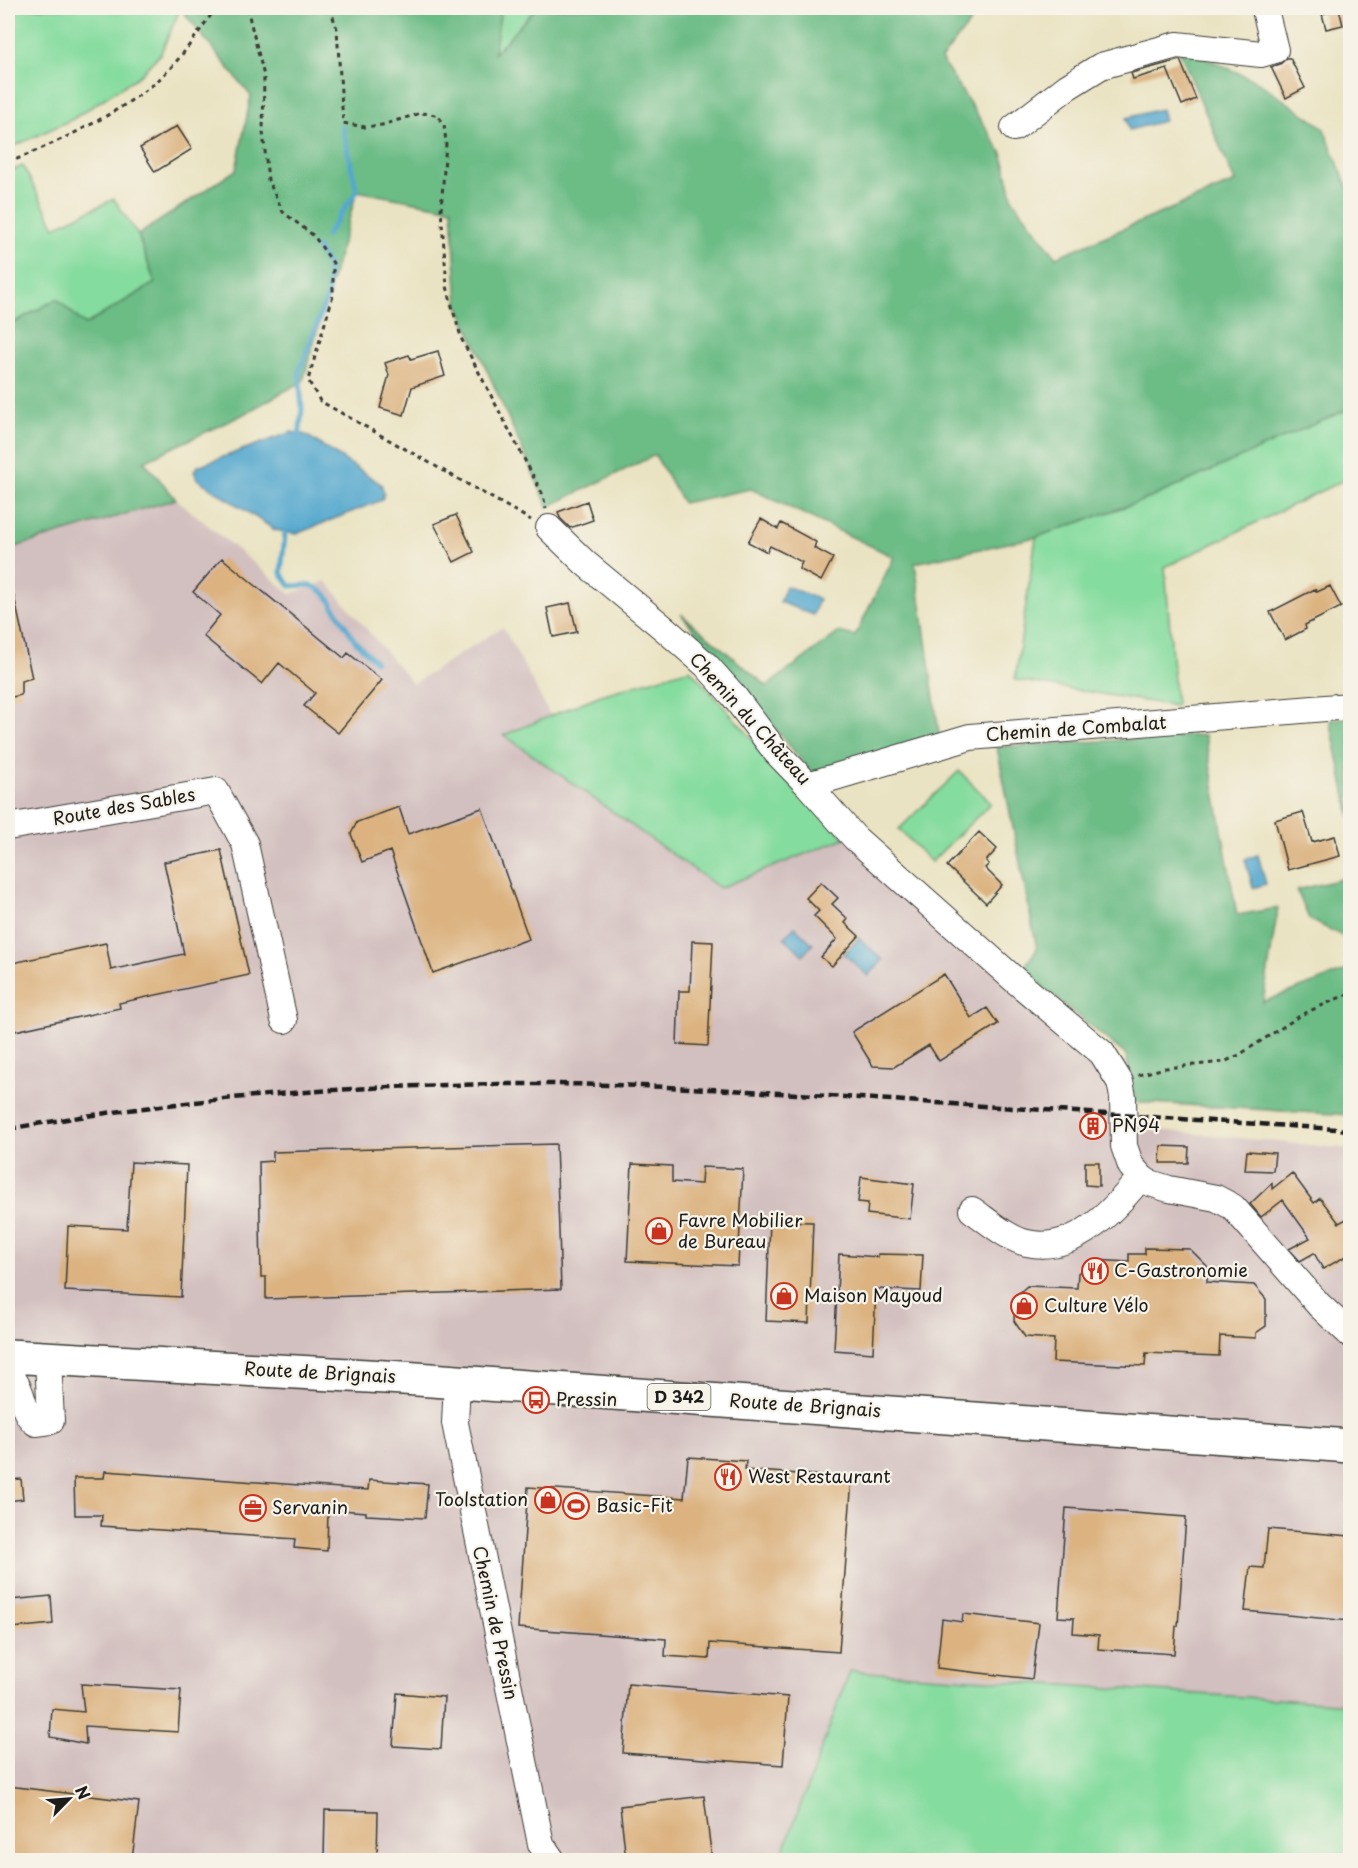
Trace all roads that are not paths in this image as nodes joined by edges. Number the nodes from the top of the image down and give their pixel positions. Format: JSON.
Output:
{"nodes":[{"id":1,"x":1267,"y":8,"type":"edge"},
{"id":2,"x":1014,"y":128,"type":"dead end"},
{"id":3,"x":549,"y":528,"type":"road end"},
{"id":4,"x":1350,"y":706,"type":"edge"},
{"id":5,"x":808,"y":785,"type":"junction"},
{"id":6,"x":8,"y":827,"type":"edge"},
{"id":7,"x":284,"y":1020,"type":"dead end"},
{"id":8,"x":1141,"y":1177,"type":"junction"},
{"id":9,"x":972,"y":1210,"type":"dead end"},
{"id":10,"x":1350,"y":1334,"type":"edge"},
{"id":11,"x":8,"y":1356,"type":"edge"},
{"id":12,"x":48,"y":1359,"type":"junction"},
{"id":13,"x":8,"y":1381,"type":"edge"},
{"id":14,"x":457,"y":1382,"type":"junction"},
{"id":15,"x":16,"y":1405,"type":"edge"},
{"id":16,"x":1350,"y":1446,"type":"edge"},
{"id":17,"x":552,"y":1860,"type":"edge"}],
"edges":[{"from":1,"to":2,"type":"street"},
{"from":3,"to":5,"type":"street","name":"Chemin du Château"},
{"from":4,"to":5,"type":"street","name":"Chemin de Combalat"},
{"from":5,"to":8,"type":"street","name":"Chemin du Château"},
{"from":6,"to":7,"type":"street","name":"Route des Sables"},
{"from":8,"to":9,"type":"street"},
{"from":8,"to":10,"type":"street"},
{"from":11,"to":12,"type":"main road","name":"Route de Brignais","number":"D 342"},
{"from":12,"to":14,"type":"main road","name":"Route de Brignais","number":"D 342"},
{"from":12,"to":15,"type":"street"},
{"from":13,"to":15,"type":"street"},
{"from":14,"to":16,"type":"main road","name":"Route de Brignais","number":"D 342"},
{"from":14,"to":17,"type":"street","name":"Chemin de Pressin"}]}
